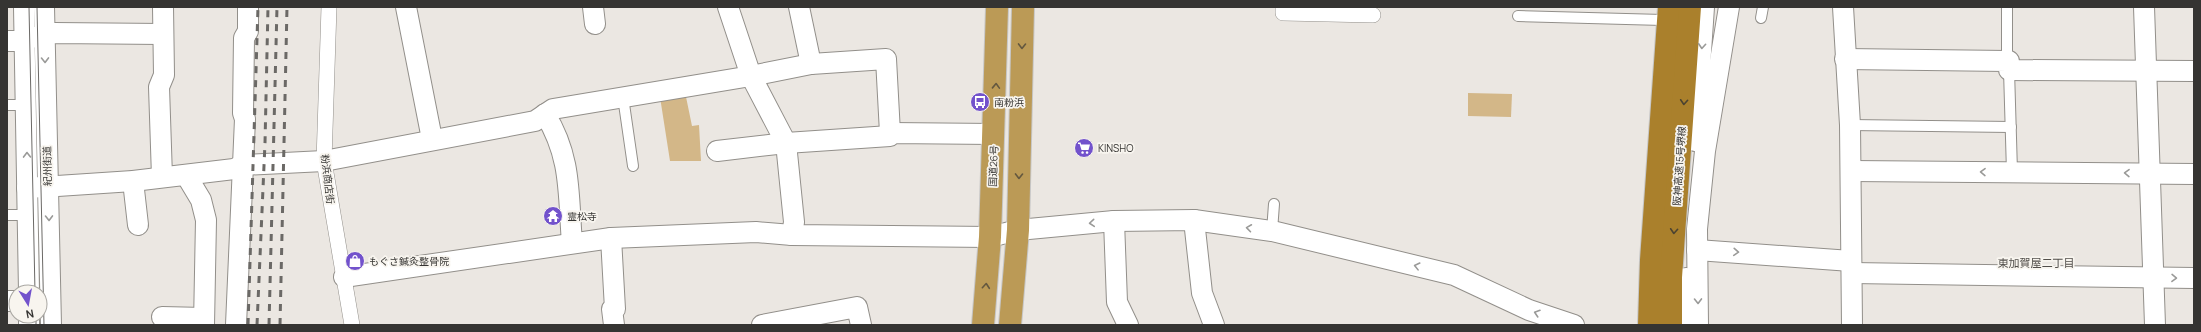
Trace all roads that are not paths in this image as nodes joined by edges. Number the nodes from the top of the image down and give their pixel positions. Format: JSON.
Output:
{"nodes":[{"id":1,"x":24,"y":7,"type":"edge"},
{"id":2,"x":44,"y":7,"type":"edge"},
{"id":3,"x":163,"y":7,"type":"edge"},
{"id":4,"x":248,"y":7,"type":"edge"},
{"id":5,"x":329,"y":7,"type":"edge"},
{"id":6,"x":406,"y":7,"type":"edge"},
{"id":7,"x":728,"y":7,"type":"edge"},
{"id":8,"x":800,"y":7,"type":"edge"},
{"id":9,"x":997,"y":7,"type":"edge"},
{"id":10,"x":1023,"y":7,"type":"edge"},
{"id":11,"x":1283,"y":7,"type":"edge"},
{"id":12,"x":1690,"y":7,"type":"edge"},
{"id":13,"x":1704,"y":7,"type":"edge"},
{"id":14,"x":1729,"y":7,"type":"edge"},
{"id":15,"x":1763,"y":7,"type":"edge"},
{"id":16,"x":1843,"y":7,"type":"edge"},
{"id":17,"x":2007,"y":7,"type":"edge"},
{"id":18,"x":2144,"y":7,"type":"edge"},
{"id":19,"x":1665,"y":11,"type":"edge"},
{"id":20,"x":1373,"y":15,"type":"dead end"},
{"id":21,"x":1518,"y":16,"type":"dead end"},
{"id":22,"x":1761,"y":18,"type":"dead end"},
{"id":23,"x":163,"y":34,"type":"junction"},
{"id":24,"x":45,"y":35,"type":"junction"},
{"id":25,"x":16,"y":40,"type":"edge"},
{"id":26,"x":1845,"y":59,"type":"junction"},
{"id":27,"x":812,"y":64,"type":"junction"},
{"id":28,"x":2008,"y":65,"type":"junction"},
{"id":29,"x":2146,"y":71,"type":"junction"},
{"id":30,"x":2194,"y":72,"type":"edge"},
{"id":31,"x":751,"y":76,"type":"junction"},
{"id":32,"x":623,"y":97,"type":"junction"},
{"id":33,"x":17,"y":105,"type":"edge"},
{"id":34,"x":545,"y":114,"type":"junction"},
{"id":35,"x":1850,"y":125,"type":"junction"},
{"id":36,"x":2010,"y":127,"type":"junction"},
{"id":37,"x":890,"y":133,"type":"junction"},
{"id":38,"x":994,"y":134,"type":"junction"},
{"id":39,"x":432,"y":139,"type":"junction"},
{"id":40,"x":786,"y":143,"type":"junction"},
{"id":41,"x":717,"y":151,"type":"dead end"},
{"id":42,"x":324,"y":161,"type":"junction"},
{"id":43,"x":243,"y":165,"type":"junction"},
{"id":44,"x":633,"y":166,"type":"dead end"},
{"id":45,"x":1851,"y":171,"type":"junction"},
{"id":46,"x":2012,"y":172,"type":"junction"},
{"id":47,"x":2150,"y":173,"type":"junction"},
{"id":48,"x":2194,"y":174,"type":"edge"},
{"id":49,"x":186,"y":175,"type":"junction"},
{"id":50,"x":162,"y":178,"type":"junction"},
{"id":51,"x":133,"y":181,"type":"junction"},
{"id":52,"x":48,"y":187,"type":"junction"},
{"id":53,"x":27,"y":188,"type":"junction"},
{"id":54,"x":1274,"y":204,"type":"dead end"},
{"id":55,"x":7,"y":215,"type":"edge"},
{"id":56,"x":27,"y":215,"type":"junction"},
{"id":57,"x":1194,"y":220,"type":"junction"},
{"id":58,"x":1114,"y":221,"type":"junction"},
{"id":59,"x":138,"y":225,"type":"dead end"},
{"id":60,"x":1018,"y":230,"type":"junction"},
{"id":61,"x":1272,"y":231,"type":"junction"},
{"id":62,"x":792,"y":234,"type":"junction"},
{"id":63,"x":990,"y":237,"type":"junction"},
{"id":64,"x":610,"y":238,"type":"junction"},
{"id":65,"x":572,"y":242,"type":"junction"},
{"id":66,"x":1697,"y":250,"type":"junction"},
{"id":67,"x":1851,"y":267,"type":"junction"},
{"id":68,"x":344,"y":277,"type":"junction"},
{"id":69,"x":2153,"y":278,"type":"junction"},
{"id":70,"x":2194,"y":278,"type":"edge"},
{"id":71,"x":29,"y":284,"type":"edge"},
{"id":72,"x":45,"y":284,"type":"edge"},
{"id":73,"x":48,"y":312,"type":"edge"},
{"id":74,"x":162,"y":317,"type":"dead end"},
{"id":75,"x":204,"y":322,"type":"edge"},
{"id":76,"x":51,"y":325,"type":"edge"},
{"id":77,"x":236,"y":325,"type":"edge"},
{"id":78,"x":352,"y":325,"type":"edge"},
{"id":79,"x":614,"y":325,"type":"edge"},
{"id":80,"x":762,"y":325,"type":"edge"},
{"id":81,"x":861,"y":325,"type":"edge"},
{"id":82,"x":983,"y":325,"type":"edge"},
{"id":83,"x":1010,"y":325,"type":"edge"},
{"id":84,"x":1128,"y":325,"type":"edge"},
{"id":85,"x":1214,"y":325,"type":"edge"},
{"id":86,"x":1574,"y":325,"type":"edge"},
{"id":87,"x":1642,"y":325,"type":"edge"},
{"id":88,"x":1649,"y":325,"type":"edge"},
{"id":89,"x":1671,"y":325,"type":"edge"},
{"id":90,"x":1682,"y":325,"type":"edge"},
{"id":91,"x":1698,"y":325,"type":"edge"},
{"id":92,"x":1852,"y":325,"type":"edge"},
{"id":93,"x":2155,"y":325,"type":"edge"}],
"edges":[{"from":1,"to":25,"type":"street","name":"紀州街道"},
{"from":2,"to":24,"type":"street","name":"紀州街道"},
{"from":3,"to":23,"type":"street"},
{"from":4,"to":43,"type":"street"},
{"from":5,"to":42,"type":"street","name":"粉浜商店街"},
{"from":6,"to":39,"type":"street"},
{"from":7,"to":31,"type":"street"},
{"from":8,"to":27,"type":"street"},
{"from":38,"to":9,"type":"highway","name":"国道26号","one_way":true},
{"from":10,"to":60,"type":"highway","one_way":true},
{"from":11,"to":20,"type":"street"},
{"from":12,"to":89,"type":"highway","name":"阪神高速15号堺線","one_way":true},
{"from":13,"to":90,"type":"street","one_way":true},
{"from":14,"to":66,"type":"street"},
{"from":15,"to":22,"type":"lane"},
{"from":16,"to":26,"type":"street"},
{"from":17,"to":28,"type":"lane"},
{"from":18,"to":29,"type":"street"},
{"from":19,"to":21,"type":"lane"},
{"from":19,"to":87,"type":"street"},
{"from":19,"to":88,"type":"highway"},
{"from":23,"to":24,"type":"street"},
{"from":23,"to":50,"type":"street"},
{"from":24,"to":25,"type":"street"},
{"from":24,"to":52,"type":"street","name":"紀州街道","one_way":true},
{"from":25,"to":33,"type":"street","name":"紀州街道"},
{"from":26,"to":28,"type":"street"},
{"from":26,"to":35,"type":"street"},
{"from":27,"to":31,"type":"street"},
{"from":27,"to":37,"type":"street"},
{"from":28,"to":29,"type":"street"},
{"from":28,"to":36,"type":"lane"},
{"from":29,"to":30,"type":"street"},
{"from":29,"to":47,"type":"street"},
{"from":31,"to":32,"type":"street"},
{"from":31,"to":40,"type":"street"},
{"from":32,"to":34,"type":"street"},
{"from":32,"to":44,"type":"lane"},
{"from":53,"to":33,"type":"street","name":"紀州街道","one_way":true},
{"from":34,"to":39,"type":"street"},
{"from":34,"to":65,"type":"street"},
{"from":35,"to":36,"type":"lane"},
{"from":35,"to":45,"type":"street"},
{"from":36,"to":46,"type":"lane"},
{"from":37,"to":38,"type":"street"},
{"from":37,"to":40,"type":"street"},
{"from":38,"to":63,"type":"highway","name":"国道26号"},
{"from":39,"to":42,"type":"street"},
{"from":40,"to":41,"type":"street"},
{"from":40,"to":62,"type":"street"},
{"from":42,"to":43,"type":"street"},
{"from":42,"to":68,"type":"street","name":"粉浜商店街"},
{"from":43,"to":49,"type":"street"},
{"from":43,"to":77,"type":"street"},
{"from":46,"to":45,"type":"street","one_way":true},
{"from":45,"to":67,"type":"street"},
{"from":47,"to":46,"type":"street","one_way":true},
{"from":47,"to":48,"type":"street"},
{"from":47,"to":69,"type":"street"},
{"from":49,"to":50,"type":"street"},
{"from":49,"to":75,"type":"street"},
{"from":50,"to":51,"type":"street"},
{"from":51,"to":52,"type":"street"},
{"from":51,"to":59,"type":"street"},
{"from":52,"to":53,"type":"street"},
{"from":52,"to":72,"type":"street","name":"紀州街道","one_way":true},
{"from":53,"to":56,"type":"street","name":"紀州街道"},
{"from":54,"to":61,"type":"lane"},
{"from":55,"to":56,"type":"lane"},
{"from":56,"to":71,"type":"street","name":"紀州街道"},
{"from":57,"to":58,"type":"street"},
{"from":61,"to":57,"type":"street","one_way":true},
{"from":57,"to":85,"type":"street"},
{"from":58,"to":60,"type":"street","one_way":true},
{"from":58,"to":84,"type":"street"},
{"from":60,"to":63,"type":"street"},
{"from":60,"to":83,"type":"highway"},
{"from":86,"to":61,"type":"street","one_way":true},
{"from":62,"to":63,"type":"street"},
{"from":62,"to":64,"type":"street"},
{"from":82,"to":63,"type":"highway","name":"国道26号","one_way":true},
{"from":64,"to":65,"type":"street"},
{"from":64,"to":79,"type":"street"},
{"from":65,"to":68,"type":"street"},
{"from":66,"to":67,"type":"street","one_way":true},
{"from":66,"to":91,"type":"street","one_way":true},
{"from":67,"to":69,"type":"street"},
{"from":67,"to":92,"type":"street"},
{"from":68,"to":78,"type":"street","name":"粉浜商店街"},
{"from":69,"to":70,"type":"street","one_way":true},
{"from":69,"to":93,"type":"street"},
{"from":73,"to":76,"type":"street","name":"紀州街道"},
{"from":74,"to":75,"type":"street"},
{"from":80,"to":81,"type":"street"}]}
